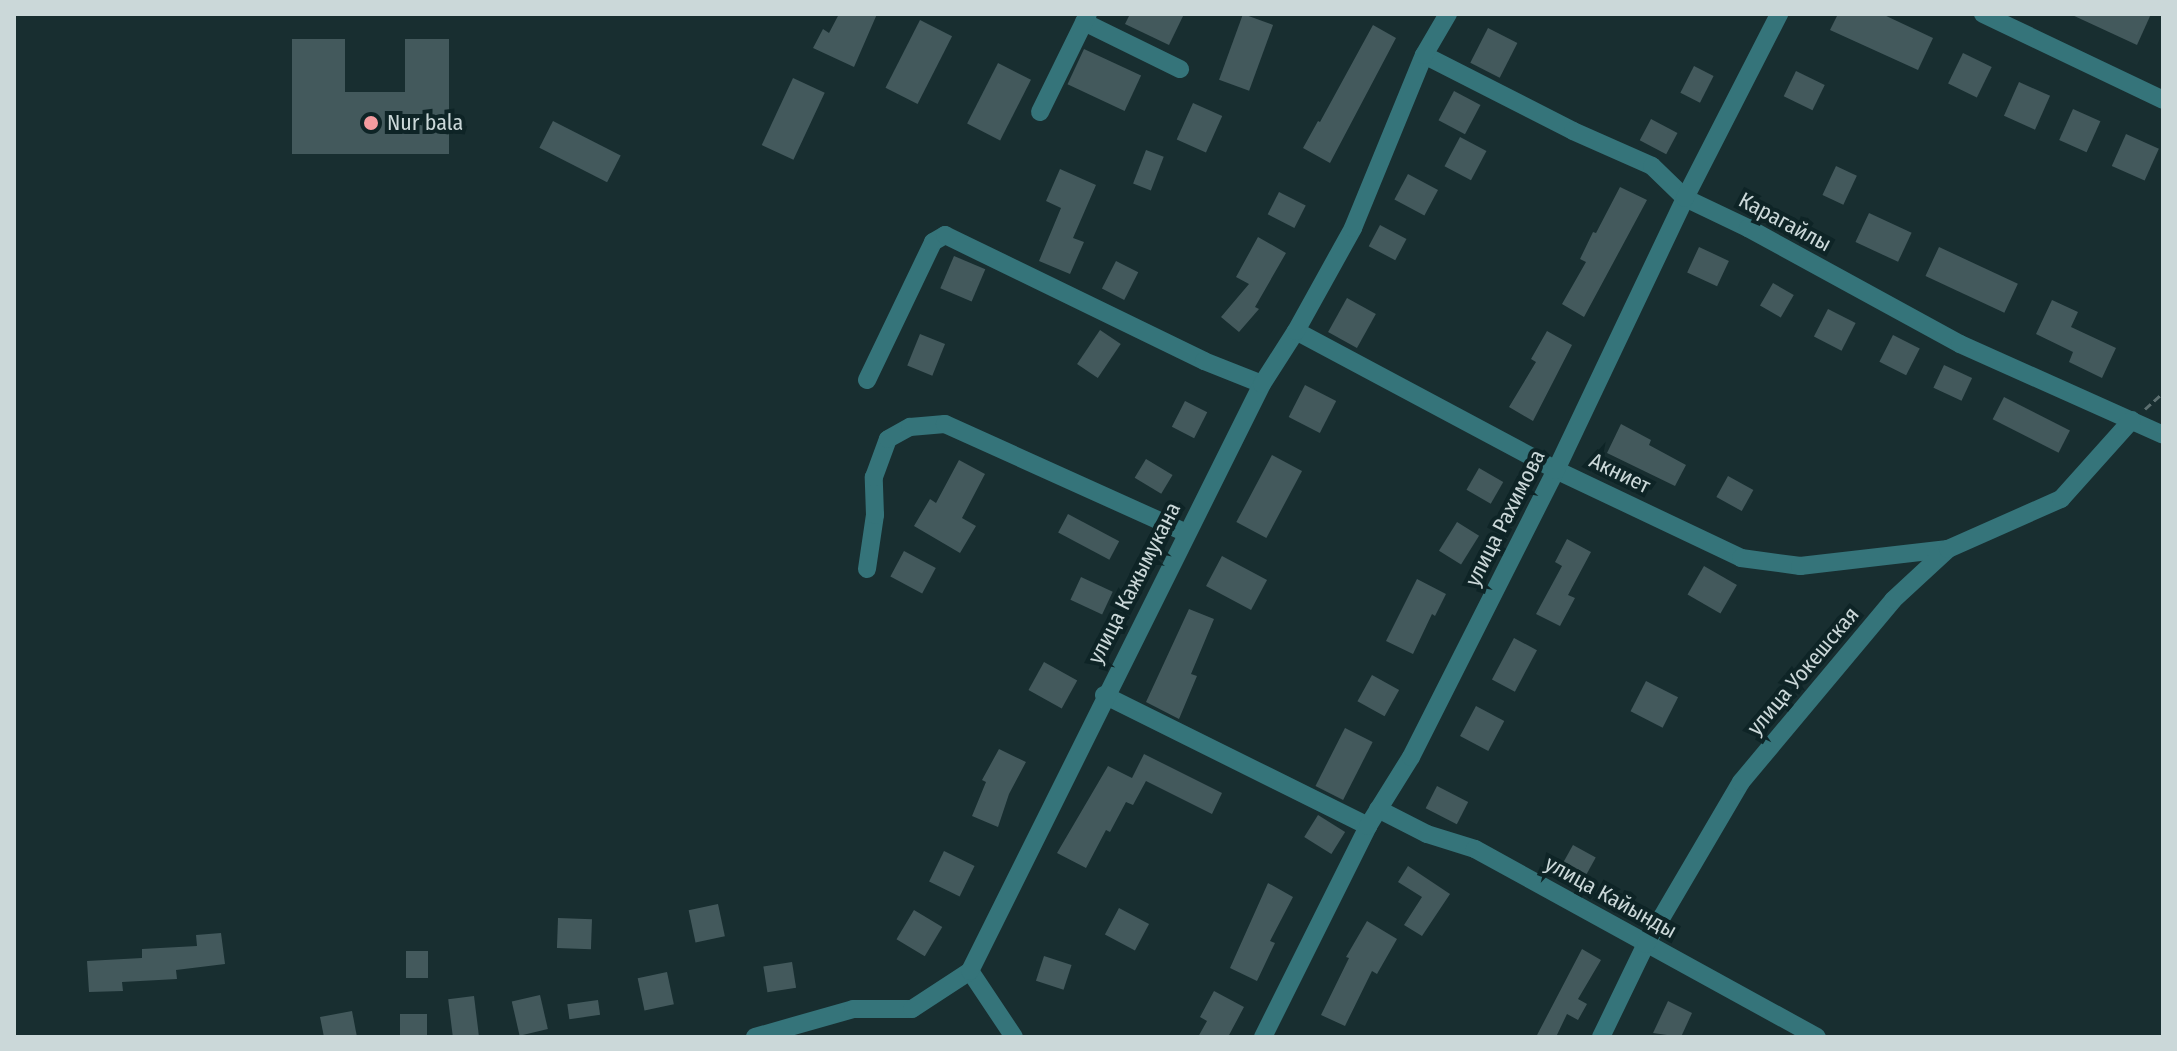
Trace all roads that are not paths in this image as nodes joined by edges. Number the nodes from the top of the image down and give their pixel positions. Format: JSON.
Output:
{"nodes":[{"id":1,"x":1448,"y":14,"type":"edge"},
{"id":2,"x":1779,"y":14,"type":"edge"},
{"id":3,"x":1983,"y":14,"type":"edge"},
{"id":4,"x":1086,"y":18,"type":"edge"},
{"id":5,"x":1424,"y":55,"type":"junction"},
{"id":6,"x":1180,"y":69,"type":"dead end"},
{"id":7,"x":2163,"y":100,"type":"edge"},
{"id":8,"x":1040,"y":112,"type":"dead end"},
{"id":9,"x":1685,"y":198,"type":"junction"},
{"id":10,"x":1296,"y":331,"type":"junction"},
{"id":11,"x":867,"y":380,"type":"dead end"},
{"id":12,"x":1262,"y":384,"type":"junction"},
{"id":13,"x":2132,"y":420,"type":"junction"},
{"id":14,"x":2163,"y":435,"type":"edge"},
{"id":15,"x":1556,"y":470,"type":"junction"},
{"id":16,"x":1186,"y":533,"type":"junction"},
{"id":17,"x":1948,"y":549,"type":"junction"},
{"id":18,"x":867,"y":569,"type":"dead end"},
{"id":19,"x":1104,"y":695,"type":"junction"},
{"id":20,"x":1378,"y":809,"type":"junction"},
{"id":21,"x":1368,"y":826,"type":"junction"},
{"id":22,"x":1646,"y":944,"type":"junction"},
{"id":23,"x":970,"y":971,"type":"junction"},
{"id":24,"x":755,"y":1037,"type":"edge"},
{"id":25,"x":1014,"y":1037,"type":"edge"},
{"id":26,"x":1263,"y":1037,"type":"edge"},
{"id":27,"x":1601,"y":1037,"type":"edge"},
{"id":28,"x":1817,"y":1037,"type":"edge"}],
"edges":[{"from":1,"to":5,"type":"street","name":"улица Кажымукана"},
{"from":2,"to":9,"type":"street","name":"улица Рахимова"},
{"from":3,"to":7,"type":"street"},
{"from":4,"to":6,"type":"street"},
{"from":4,"to":8,"type":"street"},
{"from":5,"to":9,"type":"street","name":"Карагайлы"},
{"from":5,"to":10,"type":"street","name":"улица Кажымукана"},
{"from":9,"to":13,"type":"street","name":"Карагайлы"},
{"from":9,"to":15,"type":"street","name":"улица Рахимова"},
{"from":10,"to":12,"type":"street","name":"улица Кажымукана"},
{"from":10,"to":15,"type":"street","name":"Акниет"},
{"from":11,"to":12,"type":"street"},
{"from":12,"to":16,"type":"street","name":"улица Кажымукана"},
{"from":13,"to":14,"type":"street","name":"Карагайлы"},
{"from":13,"to":17,"type":"street","name":"улица Уокешская"},
{"from":15,"to":17,"type":"street","name":"Акниет"},
{"from":15,"to":20,"type":"street","name":"улица Рахимова"},
{"from":16,"to":18,"type":"street"},
{"from":16,"to":19,"type":"street","name":"улица Кажымукана"},
{"from":17,"to":22,"type":"street","name":"улица Уокешская"},
{"from":19,"to":21,"type":"street"},
{"from":19,"to":23,"type":"street","name":"улица Кажымукана"},
{"from":20,"to":21,"type":"street","name":"улица Рахимова"},
{"from":20,"to":22,"type":"street","name":"улица Кайынды"},
{"from":21,"to":26,"type":"street","name":"улица Рахимова"},
{"from":22,"to":27,"type":"street","name":"улица Уокешская"},
{"from":22,"to":28,"type":"street","name":"улица Кайынды"},
{"from":23,"to":24,"type":"street"},
{"from":23,"to":25,"type":"street"}]}
